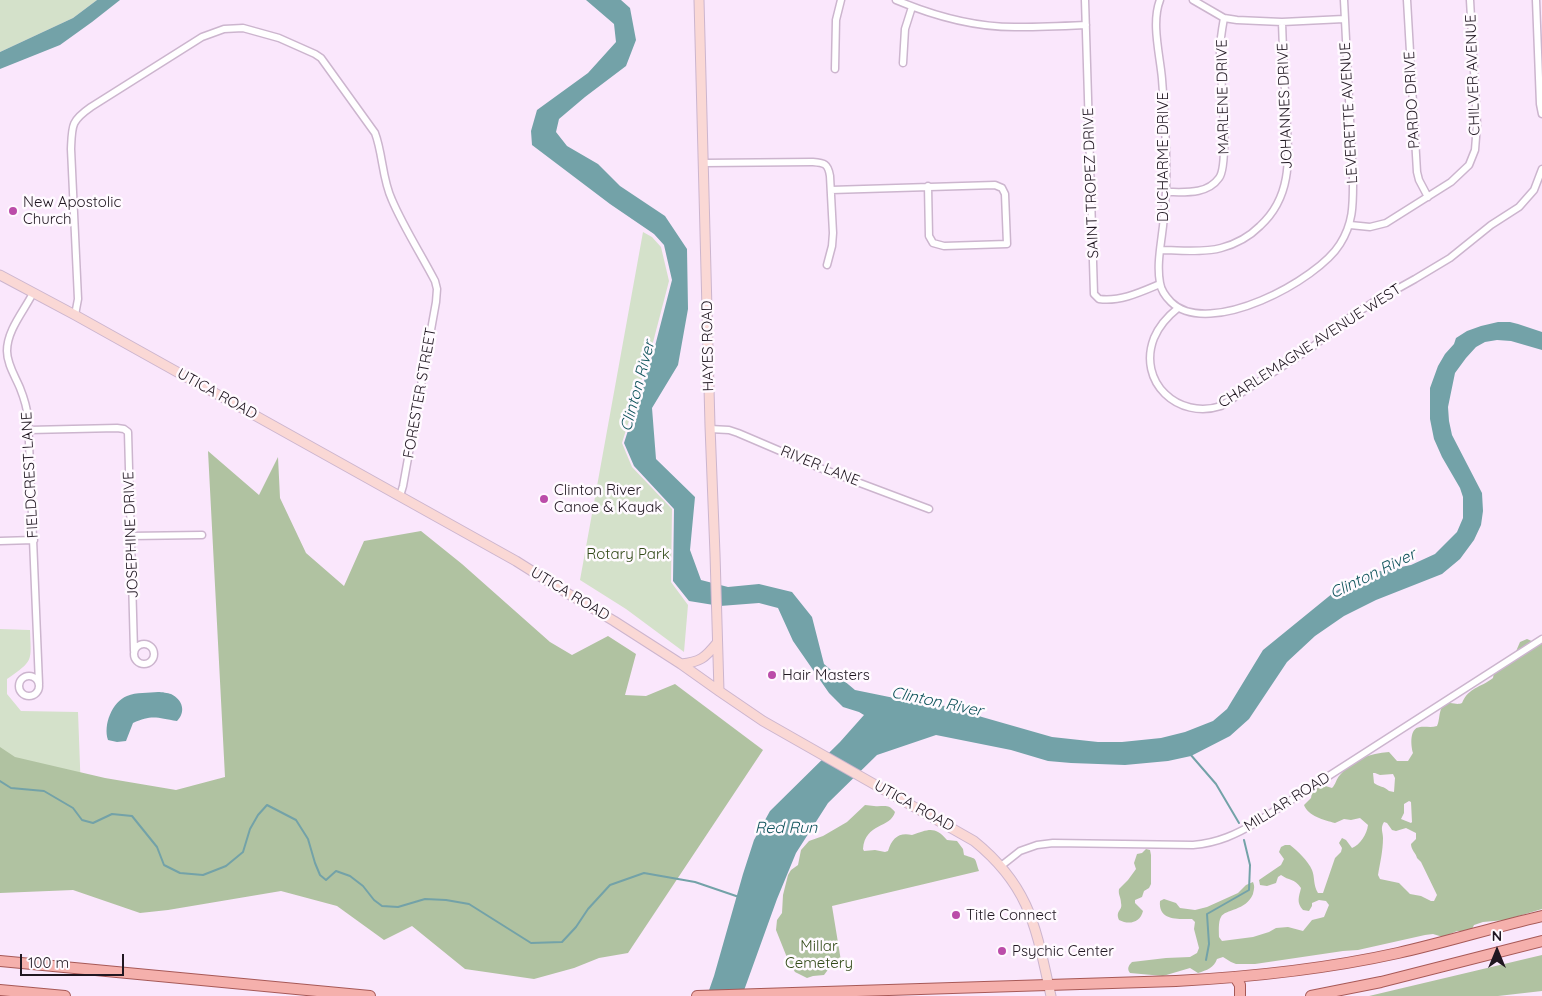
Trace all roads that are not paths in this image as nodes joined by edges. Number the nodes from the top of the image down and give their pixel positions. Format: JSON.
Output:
{"nodes":[{"id":1,"x":699,"y":0,"type":"edge"},
{"id":2,"x":841,"y":0,"type":"edge"},
{"id":3,"x":896,"y":0,"type":"edge"},
{"id":4,"x":1085,"y":0,"type":"edge"},
{"id":5,"x":1160,"y":0,"type":"edge"},
{"id":6,"x":1193,"y":0,"type":"edge"},
{"id":7,"x":1344,"y":0,"type":"edge"},
{"id":8,"x":1407,"y":0,"type":"edge"},
{"id":9,"x":1470,"y":0,"type":"edge"},
{"id":10,"x":1536,"y":0,"type":"edge"},
{"id":11,"x":912,"y":7,"type":"junction"},
{"id":12,"x":1224,"y":18,"type":"junction"},
{"id":13,"x":1344,"y":19,"type":"junction"},
{"id":14,"x":1282,"y":22,"type":"junction"},
{"id":15,"x":1086,"y":25,"type":"junction"},
{"id":16,"x":903,"y":63,"type":"dead end"},
{"id":17,"x":835,"y":68,"type":"dead end"},
{"id":18,"x":1541,"y":85,"type":"edge"},
{"id":19,"x":1542,"y":114,"type":"edge"},
{"id":20,"x":704,"y":163,"type":"junction"},
{"id":21,"x":1542,"y":169,"type":"edge"},
{"id":22,"x":928,"y":186,"type":"junction"},
{"id":23,"x":831,"y":190,"type":"junction"},
{"id":24,"x":1166,"y":192,"type":"junction"},
{"id":25,"x":1428,"y":197,"type":"junction"},
{"id":26,"x":1350,"y":225,"type":"junction"},
{"id":27,"x":1160,"y":250,"type":"junction"},
{"id":28,"x":827,"y":265,"type":"dead end"},
{"id":29,"x":0,"y":275,"type":"edge"},
{"id":30,"x":1160,"y":284,"type":"junction"},
{"id":31,"x":33,"y":294,"type":"junction"},
{"id":32,"x":1178,"y":308,"type":"junction"},
{"id":33,"x":75,"y":314,"type":"junction"},
{"id":34,"x":4,"y":352,"type":"edge"},
{"id":35,"x":710,"y":429,"type":"junction"},
{"id":36,"x":29,"y":430,"type":"junction"},
{"id":37,"x":400,"y":496,"type":"junction"},
{"id":38,"x":929,"y":509,"type":"dead end"},
{"id":39,"x":202,"y":535,"type":"dead end"},
{"id":40,"x":130,"y":536,"type":"junction"},
{"id":41,"x":34,"y":540,"type":"junction"},
{"id":42,"x":0,"y":541,"type":"edge"},
{"id":43,"x":134,"y":637,"type":"junction"},
{"id":44,"x":1542,"y":639,"type":"edge"},
{"id":45,"x":717,"y":643,"type":"junction"},
{"id":46,"x":144,"y":644,"type":"junction"},
{"id":47,"x":134,"y":651,"type":"junction"},
{"id":48,"x":680,"y":664,"type":"junction"},
{"id":49,"x":38,"y":667,"type":"junction"},
{"id":50,"x":29,"y":676,"type":"junction"},
{"id":51,"x":39,"y":684,"type":"junction"},
{"id":52,"x":719,"y":691,"type":"junction"},
{"id":53,"x":1001,"y":866,"type":"junction"},
{"id":54,"x":1542,"y":916,"type":"edge"},
{"id":55,"x":1542,"y":941,"type":"edge"},
{"id":56,"x":0,"y":961,"type":"edge"},
{"id":57,"x":1235,"y":977,"type":"junction"},
{"id":58,"x":1049,"y":985,"type":"junction"},
{"id":59,"x":2,"y":990,"type":"edge"},
{"id":60,"x":873,"y":993,"type":"edge"},
{"id":61,"x":29,"y":994,"type":"edge"},
{"id":62,"x":65,"y":996,"type":"edge"},
{"id":63,"x":370,"y":996,"type":"edge"},
{"id":64,"x":697,"y":996,"type":"edge"},
{"id":65,"x":1051,"y":996,"type":"edge"},
{"id":66,"x":1240,"y":996,"type":"edge"},
{"id":67,"x":1311,"y":996,"type":"edge"}],
"edges":[{"from":1,"to":20,"type":"street","name":"HAYES ROAD"},
{"from":2,"to":17,"type":"street"},
{"from":3,"to":11,"type":"street"},
{"from":4,"to":15,"type":"street","name":"SAINT TROPEZ DRIVE"},
{"from":5,"to":24,"type":"street","name":"DUCHARME DRIVE"},
{"from":6,"to":12,"type":"street"},
{"from":7,"to":13,"type":"street","name":"LEVERETTE AVENUE"},
{"from":8,"to":25,"type":"street","name":"PARDO DRIVE"},
{"from":9,"to":25,"type":"street","name":"CHILVER AVENUE"},
{"from":10,"to":18,"type":"street"},
{"from":11,"to":15,"type":"street"},
{"from":11,"to":16,"type":"street"},
{"from":12,"to":14,"type":"street"},
{"from":12,"to":24,"type":"street","name":"MARLENE DRIVE"},
{"from":13,"to":14,"type":"street"},
{"from":13,"to":26,"type":"street","name":"LEVERETTE AVENUE"},
{"from":14,"to":27,"type":"street","name":"JOHANNES DRIVE"},
{"from":15,"to":30,"type":"street","name":"SAINT TROPEZ DRIVE"},
{"from":18,"to":19,"type":"street"},
{"from":20,"to":23,"type":"street"},
{"from":20,"to":35,"type":"street","name":"HAYES ROAD"},
{"from":21,"to":32,"type":"street","name":"CHARLEMAGNE AVENUE WEST"},
{"from":22,"to":22,"type":"street"},
{"from":22,"to":23,"type":"street"},
{"from":23,"to":28,"type":"street"},
{"from":24,"to":27,"type":"street","name":"DUCHARME DRIVE"},
{"from":25,"to":26,"type":"street"},
{"from":26,"to":32,"type":"street"},
{"from":27,"to":30,"type":"street","name":"DUCHARME DRIVE"},
{"from":29,"to":31,"type":"street","name":"UTICA ROAD"},
{"from":30,"to":32,"type":"street"},
{"from":31,"to":33,"type":"street","name":"UTICA ROAD"},
{"from":31,"to":34,"type":"street","name":"FIELDCREST LANE"},
{"from":33,"to":37,"type":"street","name":"UTICA ROAD"},
{"from":33,"to":37,"type":"street","name":"FORESTER STREET"},
{"from":34,"to":36,"type":"street","name":"FIELDCREST LANE"},
{"from":35,"to":38,"type":"street","name":"RIVER LANE"},
{"from":35,"to":45,"type":"street","name":"HAYES ROAD"},
{"from":36,"to":40,"type":"street","name":"JOSEPHINE DRIVE"},
{"from":36,"to":41,"type":"street","name":"FIELDCREST LANE"},
{"from":37,"to":48,"type":"street","name":"UTICA ROAD"},
{"from":39,"to":40,"type":"street"},
{"from":40,"to":43,"type":"street","name":"JOSEPHINE DRIVE"},
{"from":41,"to":42,"type":"street"},
{"from":41,"to":49,"type":"street","name":"FIELDCREST LANE"},
{"from":43,"to":46,"type":"street"},
{"from":43,"to":47,"type":"street","name":"JOSEPHINE DRIVE"},
{"from":44,"to":53,"type":"street","name":"MILLAR ROAD"},
{"from":45,"to":48,"type":"street"},
{"from":45,"to":52,"type":"street","name":"HAYES ROAD"},
{"from":46,"to":47,"type":"street"},
{"from":46,"to":47,"type":"street"},
{"from":48,"to":52,"type":"street","name":"UTICA ROAD"},
{"from":49,"to":50,"type":"street"},
{"from":49,"to":51,"type":"street","name":"FIELDCREST LANE"},
{"from":50,"to":51,"type":"street"},
{"from":50,"to":51,"type":"street"},
{"from":52,"to":53,"type":"street","name":"UTICA ROAD"},
{"from":53,"to":58,"type":"street","name":"UTICA ROAD"},
{"from":54,"to":57,"type":"main road"},
{"from":55,"to":67,"type":"main road"},
{"from":56,"to":63,"type":"main road"},
{"from":57,"to":58,"type":"main road"},
{"from":57,"to":66,"type":"main road"},
{"from":58,"to":60,"type":"main road"},
{"from":58,"to":65,"type":"street","name":"UTICA ROAD"},
{"from":59,"to":61,"type":"main road"},
{"from":60,"to":64,"type":"main road"},
{"from":61,"to":62,"type":"main road"}]}
